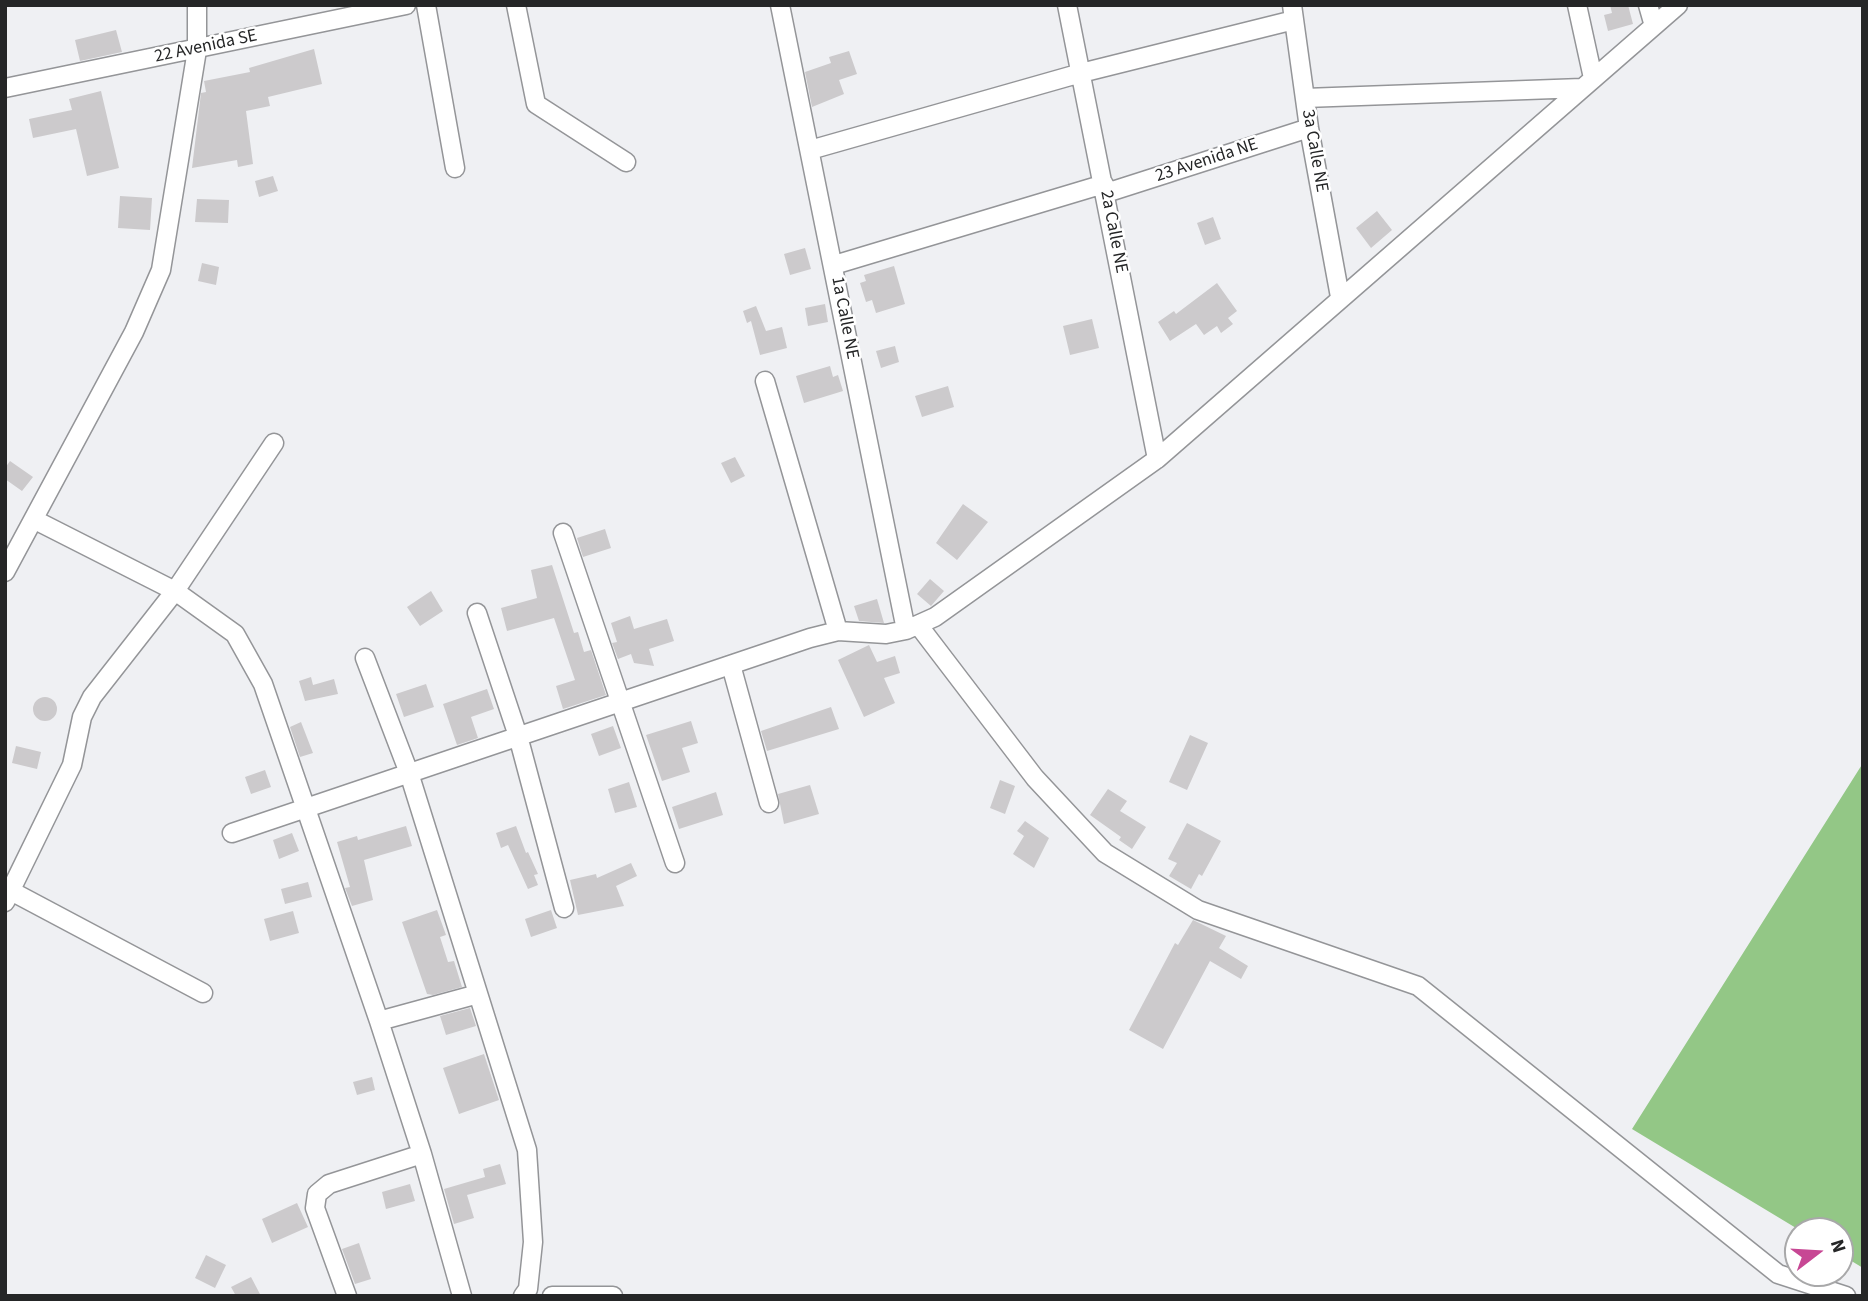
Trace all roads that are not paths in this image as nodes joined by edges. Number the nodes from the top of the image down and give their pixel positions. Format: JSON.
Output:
{"nodes":[{"id":1,"x":197,"y":5,"type":"edge"},
{"id":2,"x":407,"y":5,"type":"edge"},
{"id":3,"x":426,"y":5,"type":"edge"},
{"id":4,"x":516,"y":5,"type":"edge"},
{"id":5,"x":780,"y":5,"type":"edge"},
{"id":6,"x":1067,"y":5,"type":"edge"},
{"id":7,"x":1577,"y":5,"type":"edge"},
{"id":8,"x":1648,"y":5,"type":"edge"},
{"id":9,"x":1678,"y":5,"type":"edge"},
{"id":10,"x":1296,"y":9,"type":"edge"},
{"id":11,"x":1654,"y":26,"type":"junction"},
{"id":12,"x":197,"y":50,"type":"junction"},
{"id":13,"x":1081,"y":74,"type":"junction"},
{"id":14,"x":1588,"y":83,"type":"junction"},
{"id":15,"x":5,"y":88,"type":"edge"},
{"id":16,"x":1305,"y":99,"type":"junction"},
{"id":17,"x":1309,"y":128,"type":"junction"},
{"id":18,"x":810,"y":150,"type":"junction"},
{"id":19,"x":626,"y":162,"type":"dead end"},
{"id":20,"x":455,"y":168,"type":"dead end"},
{"id":21,"x":1105,"y":189,"type":"junction"},
{"id":22,"x":834,"y":265,"type":"junction"},
{"id":23,"x":1340,"y":297,"type":"junction"},
{"id":24,"x":765,"y":381,"type":"dead end"},
{"id":25,"x":274,"y":443,"type":"dead end"},
{"id":26,"x":1157,"y":459,"type":"junction"},
{"id":27,"x":35,"y":520,"type":"junction"},
{"id":28,"x":563,"y":533,"type":"dead end"},
{"id":29,"x":5,"y":572,"type":"edge"},
{"id":30,"x":175,"y":591,"type":"junction"},
{"id":31,"x":477,"y":613,"type":"dead end"},
{"id":32,"x":913,"y":628,"type":"junction"},
{"id":33,"x":838,"y":631,"type":"junction"},
{"id":34,"x":365,"y":658,"type":"dead end"},
{"id":35,"x":731,"y":665,"type":"junction"},
{"id":36,"x":618,"y":703,"type":"junction"},
{"id":37,"x":518,"y":736,"type":"junction"},
{"id":38,"x":409,"y":773,"type":"junction"},
{"id":39,"x":769,"y":803,"type":"dead end"},
{"id":40,"x":305,"y":808,"type":"junction"},
{"id":41,"x":232,"y":833,"type":"dead end"},
{"id":42,"x":675,"y":863,"type":"dead end"},
{"id":43,"x":8,"y":897,"type":"edge"},
{"id":44,"x":564,"y":908,"type":"dead end"},
{"id":45,"x":204,"y":993,"type":"dead end"},
{"id":46,"x":478,"y":994,"type":"junction"},
{"id":47,"x":379,"y":1021,"type":"junction"},
{"id":48,"x":422,"y":1154,"type":"junction"},
{"id":49,"x":529,"y":1294,"type":"edge"},
{"id":50,"x":559,"y":1295,"type":"edge"},
{"id":51,"x":347,"y":1296,"type":"edge"},
{"id":52,"x":462,"y":1296,"type":"edge"},
{"id":53,"x":613,"y":1296,"type":"edge"},
{"id":54,"x":1846,"y":1296,"type":"edge"}],
"edges":[{"from":1,"to":12,"type":"street"},
{"from":2,"to":12,"type":"street","name":"22 Avenida SE"},
{"from":3,"to":20,"type":"street"},
{"from":4,"to":19,"type":"street"},
{"from":5,"to":18,"type":"street","name":"1a Calle NE"},
{"from":6,"to":13,"type":"street","name":"2a Calle NE"},
{"from":7,"to":14,"type":"street"},
{"from":8,"to":11,"type":"street"},
{"from":9,"to":11,"type":"street"},
{"from":10,"to":13,"type":"street"},
{"from":10,"to":16,"type":"street","name":"3a Calle NE"},
{"from":11,"to":14,"type":"street"},
{"from":12,"to":15,"type":"street","name":"22 Avenida SE"},
{"from":12,"to":27,"type":"street"},
{"from":13,"to":18,"type":"street"},
{"from":13,"to":21,"type":"street","name":"2a Calle NE"},
{"from":14,"to":16,"type":"street"},
{"from":14,"to":23,"type":"street"},
{"from":16,"to":17,"type":"street","name":"3a Calle NE"},
{"from":17,"to":21,"type":"street","name":"23 Avenida NE"},
{"from":17,"to":23,"type":"street","name":"3a Calle NE"},
{"from":18,"to":22,"type":"street","name":"1a Calle NE"},
{"from":21,"to":22,"type":"street","name":"23 Avenida NE"},
{"from":21,"to":26,"type":"street","name":"2a Calle NE"},
{"from":22,"to":32,"type":"street","name":"1a Calle NE"},
{"from":23,"to":26,"type":"street"},
{"from":24,"to":33,"type":"street"},
{"from":25,"to":30,"type":"street"},
{"from":26,"to":32,"type":"street"},
{"from":27,"to":29,"type":"street"},
{"from":27,"to":30,"type":"street"},
{"from":28,"to":36,"type":"street"},
{"from":30,"to":40,"type":"street"},
{"from":30,"to":43,"type":"street"},
{"from":31,"to":37,"type":"street"},
{"from":32,"to":33,"type":"street"},
{"from":32,"to":54,"type":"street"},
{"from":33,"to":35,"type":"street"},
{"from":34,"to":38,"type":"street"},
{"from":35,"to":36,"type":"street"},
{"from":35,"to":39,"type":"street"},
{"from":36,"to":37,"type":"street"},
{"from":36,"to":42,"type":"street"},
{"from":37,"to":38,"type":"street"},
{"from":37,"to":44,"type":"street"},
{"from":38,"to":40,"type":"street"},
{"from":38,"to":46,"type":"street"},
{"from":40,"to":41,"type":"street"},
{"from":40,"to":47,"type":"street"},
{"from":43,"to":45,"type":"street"},
{"from":46,"to":47,"type":"street"},
{"from":46,"to":49,"type":"street"},
{"from":47,"to":48,"type":"street"},
{"from":48,"to":51,"type":"street"},
{"from":48,"to":52,"type":"street"},
{"from":50,"to":53,"type":"street"}]}
